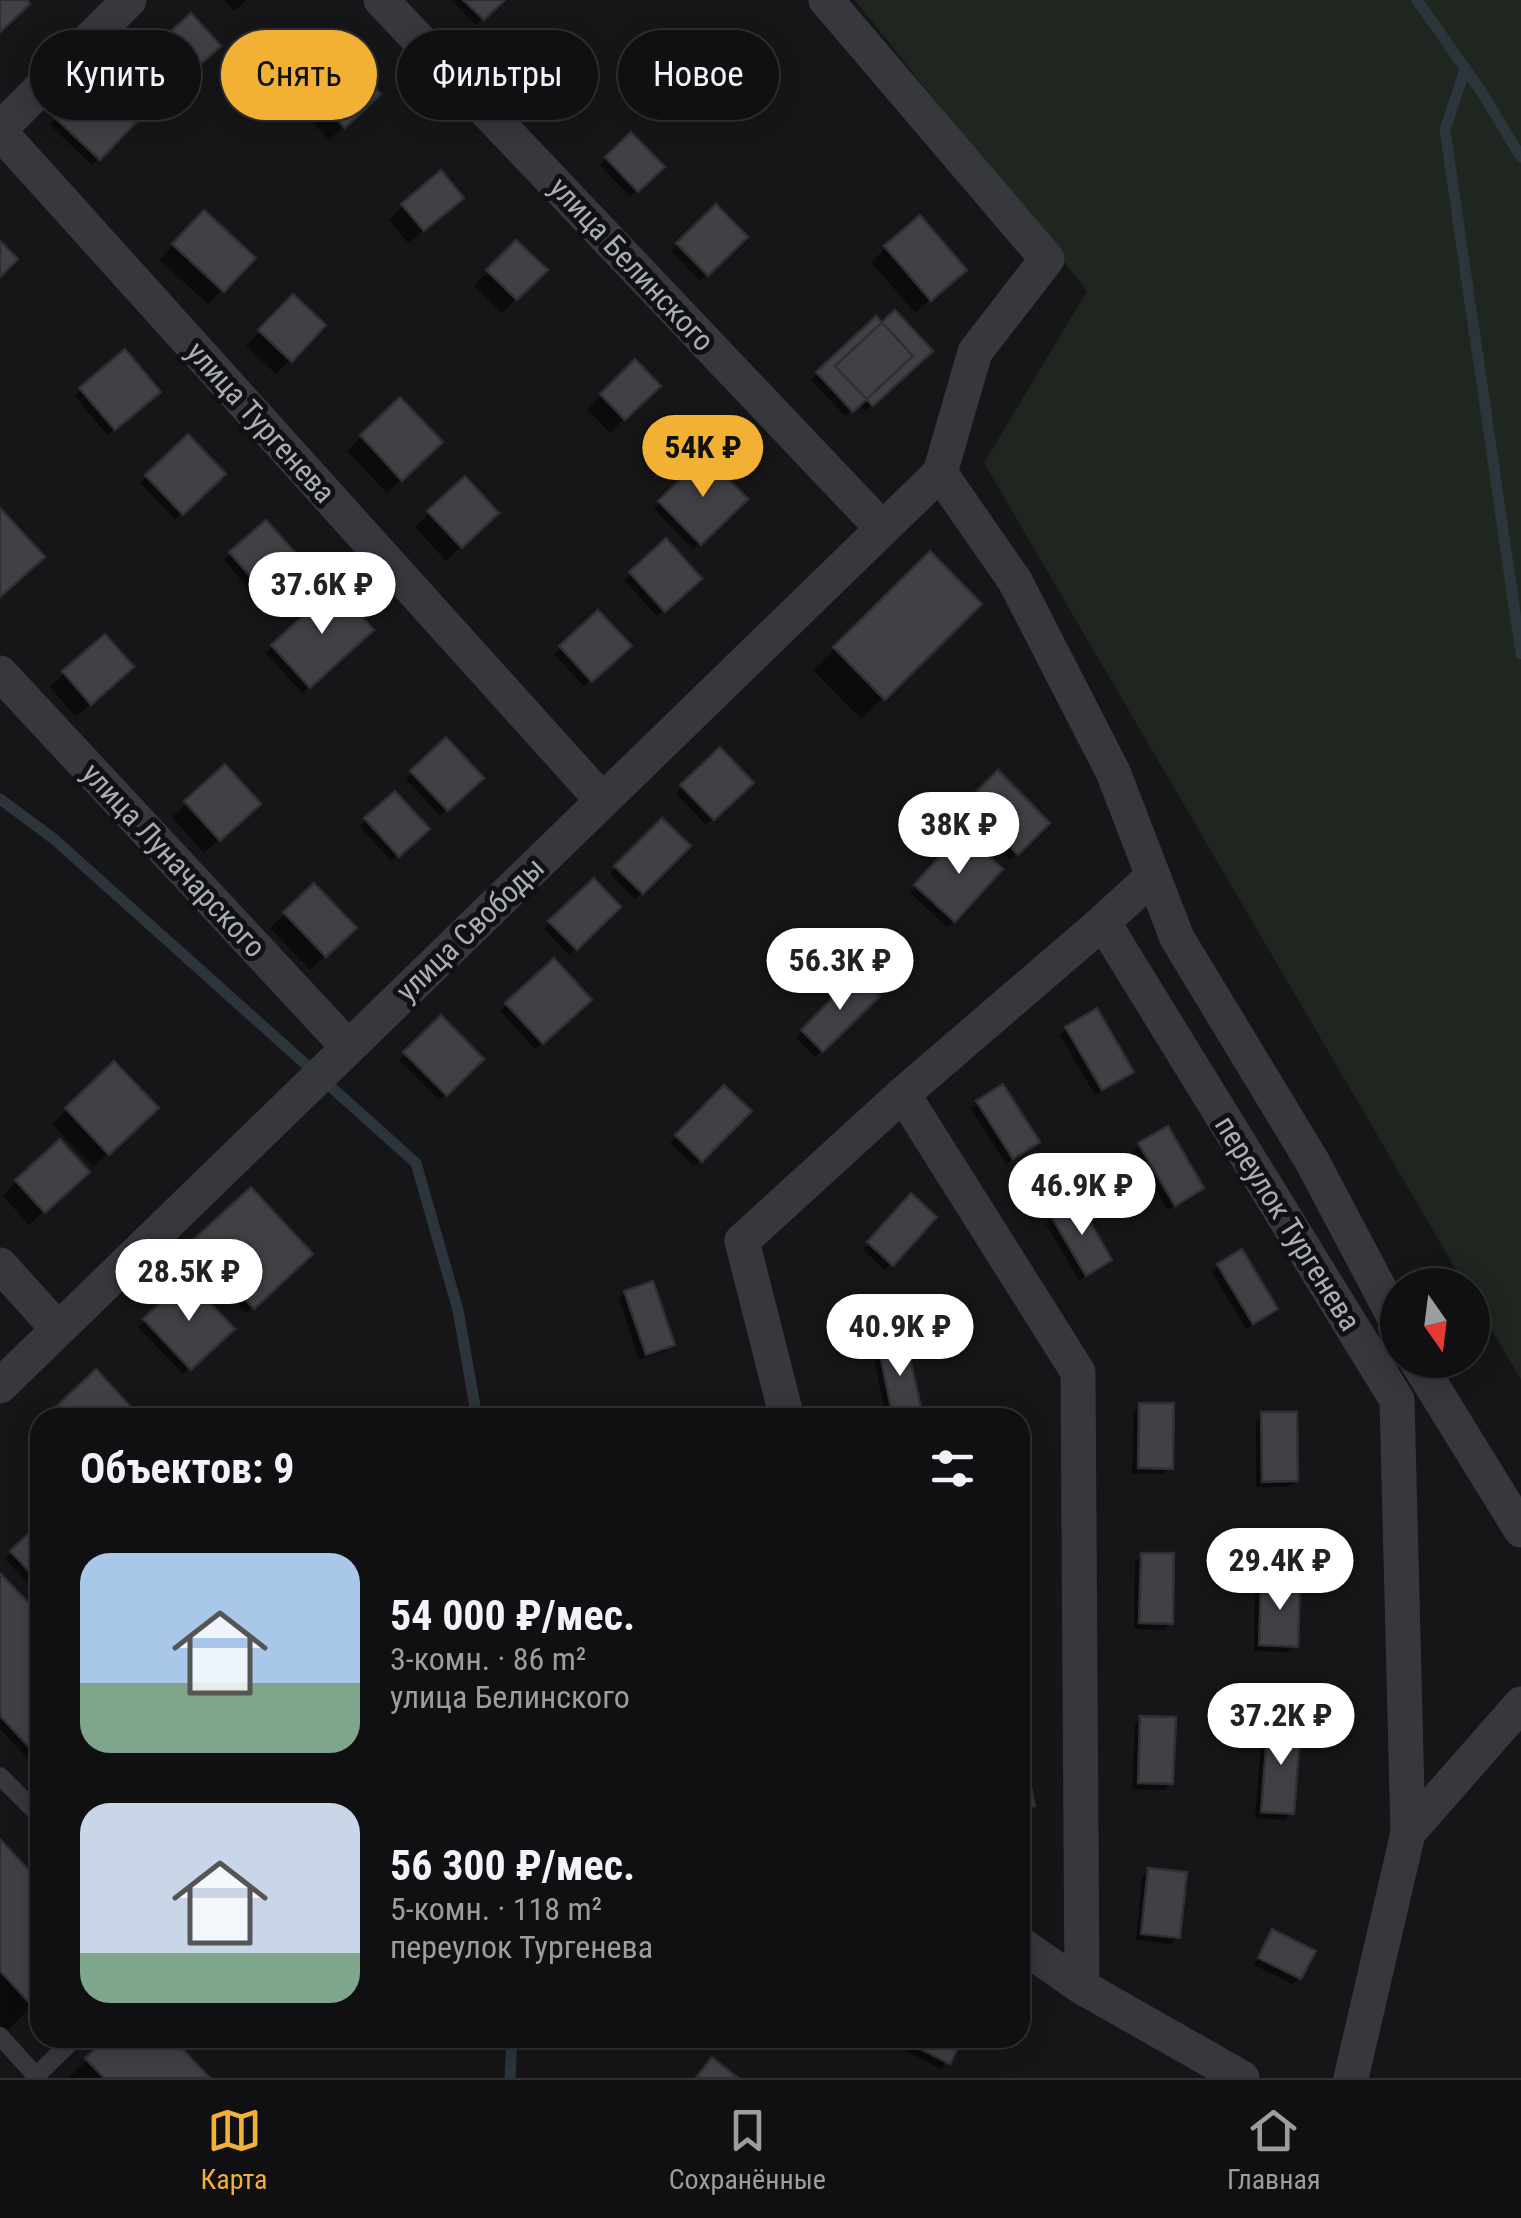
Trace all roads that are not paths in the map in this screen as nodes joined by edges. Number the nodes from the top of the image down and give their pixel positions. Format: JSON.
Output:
{"nodes":[{"id":1,"x":129,"y":0,"type":"edge"},
{"id":2,"x":381,"y":0,"type":"edge"},
{"id":3,"x":826,"y":0,"type":"edge"},
{"id":4,"x":0,"y":131,"type":"edge"},
{"id":5,"x":940,"y":472,"type":"junction"},
{"id":6,"x":882,"y":528,"type":"junction"},
{"id":7,"x":0,"y":673,"type":"edge"},
{"id":8,"x":602,"y":800,"type":"junction"},
{"id":9,"x":1152,"y":877,"type":"junction"},
{"id":10,"x":1103,"y":922,"type":"junction"},
{"id":11,"x":348,"y":1047,"type":"junction"},
{"id":12,"x":903,"y":1094,"type":"junction"},
{"id":13,"x":0,"y":1265,"type":"edge"},
{"id":14,"x":1380,"y":1290,"type":"edge"},
{"id":15,"x":58,"y":1329,"type":"junction"},
{"id":16,"x":1415,"y":1378,"type":"edge"},
{"id":17,"x":1427,"y":1378,"type":"edge"},
{"id":18,"x":0,"y":1386,"type":"edge"},
{"id":19,"x":1397,"y":1400,"type":"junction"},
{"id":20,"x":785,"y":1408,"type":"edge"},
{"id":21,"x":1521,"y":1530,"type":"edge"},
{"id":22,"x":1521,"y":1704,"type":"edge"},
{"id":23,"x":0,"y":1776,"type":"edge"},
{"id":24,"x":30,"y":1806,"type":"edge"},
{"id":25,"x":1408,"y":1833,"type":"junction"},
{"id":26,"x":1030,"y":1951,"type":"edge"},
{"id":27,"x":1082,"y":1987,"type":"junction"},
{"id":28,"x":0,"y":2036,"type":"edge"},
{"id":29,"x":65,"y":2048,"type":"edge"},
{"id":30,"x":36,"y":2077,"type":"edge"},
{"id":31,"x":1242,"y":2078,"type":"edge"},
{"id":32,"x":1351,"y":2078,"type":"edge"}],
"edges":[{"from":1,"to":4,"type":"street"},
{"from":2,"to":6,"type":"street","name":"улица Белинского"},
{"from":3,"to":5,"type":"street"},
{"from":4,"to":8,"type":"street","name":"улица Тургенева"},
{"from":5,"to":6,"type":"street","name":"улица Свободы"},
{"from":5,"to":9,"type":"street"},
{"from":6,"to":8,"type":"street","name":"улица Свободы"},
{"from":7,"to":11,"type":"street","name":"улица Луначарского"},
{"from":8,"to":11,"type":"street","name":"улица Свободы"},
{"from":9,"to":10,"type":"street"},
{"from":9,"to":14,"type":"street"},
{"from":10,"to":12,"type":"street"},
{"from":10,"to":19,"type":"street","name":"переулок Тургенева"},
{"from":11,"to":15,"type":"street","name":"улица Свободы"},
{"from":12,"to":20,"type":"street"},
{"from":12,"to":27,"type":"street"},
{"from":13,"to":15,"type":"street"},
{"from":15,"to":18,"type":"street","name":"улица Свободы"},
{"from":16,"to":19,"type":"street"},
{"from":17,"to":21,"type":"street"},
{"from":19,"to":25,"type":"street"},
{"from":22,"to":25,"type":"street"},
{"from":23,"to":24,"type":"lane"},
{"from":25,"to":32,"type":"street"},
{"from":26,"to":27,"type":"street"},
{"from":27,"to":31,"type":"street"},
{"from":28,"to":30,"type":"lane"},
{"from":29,"to":30,"type":"lane"}]}
